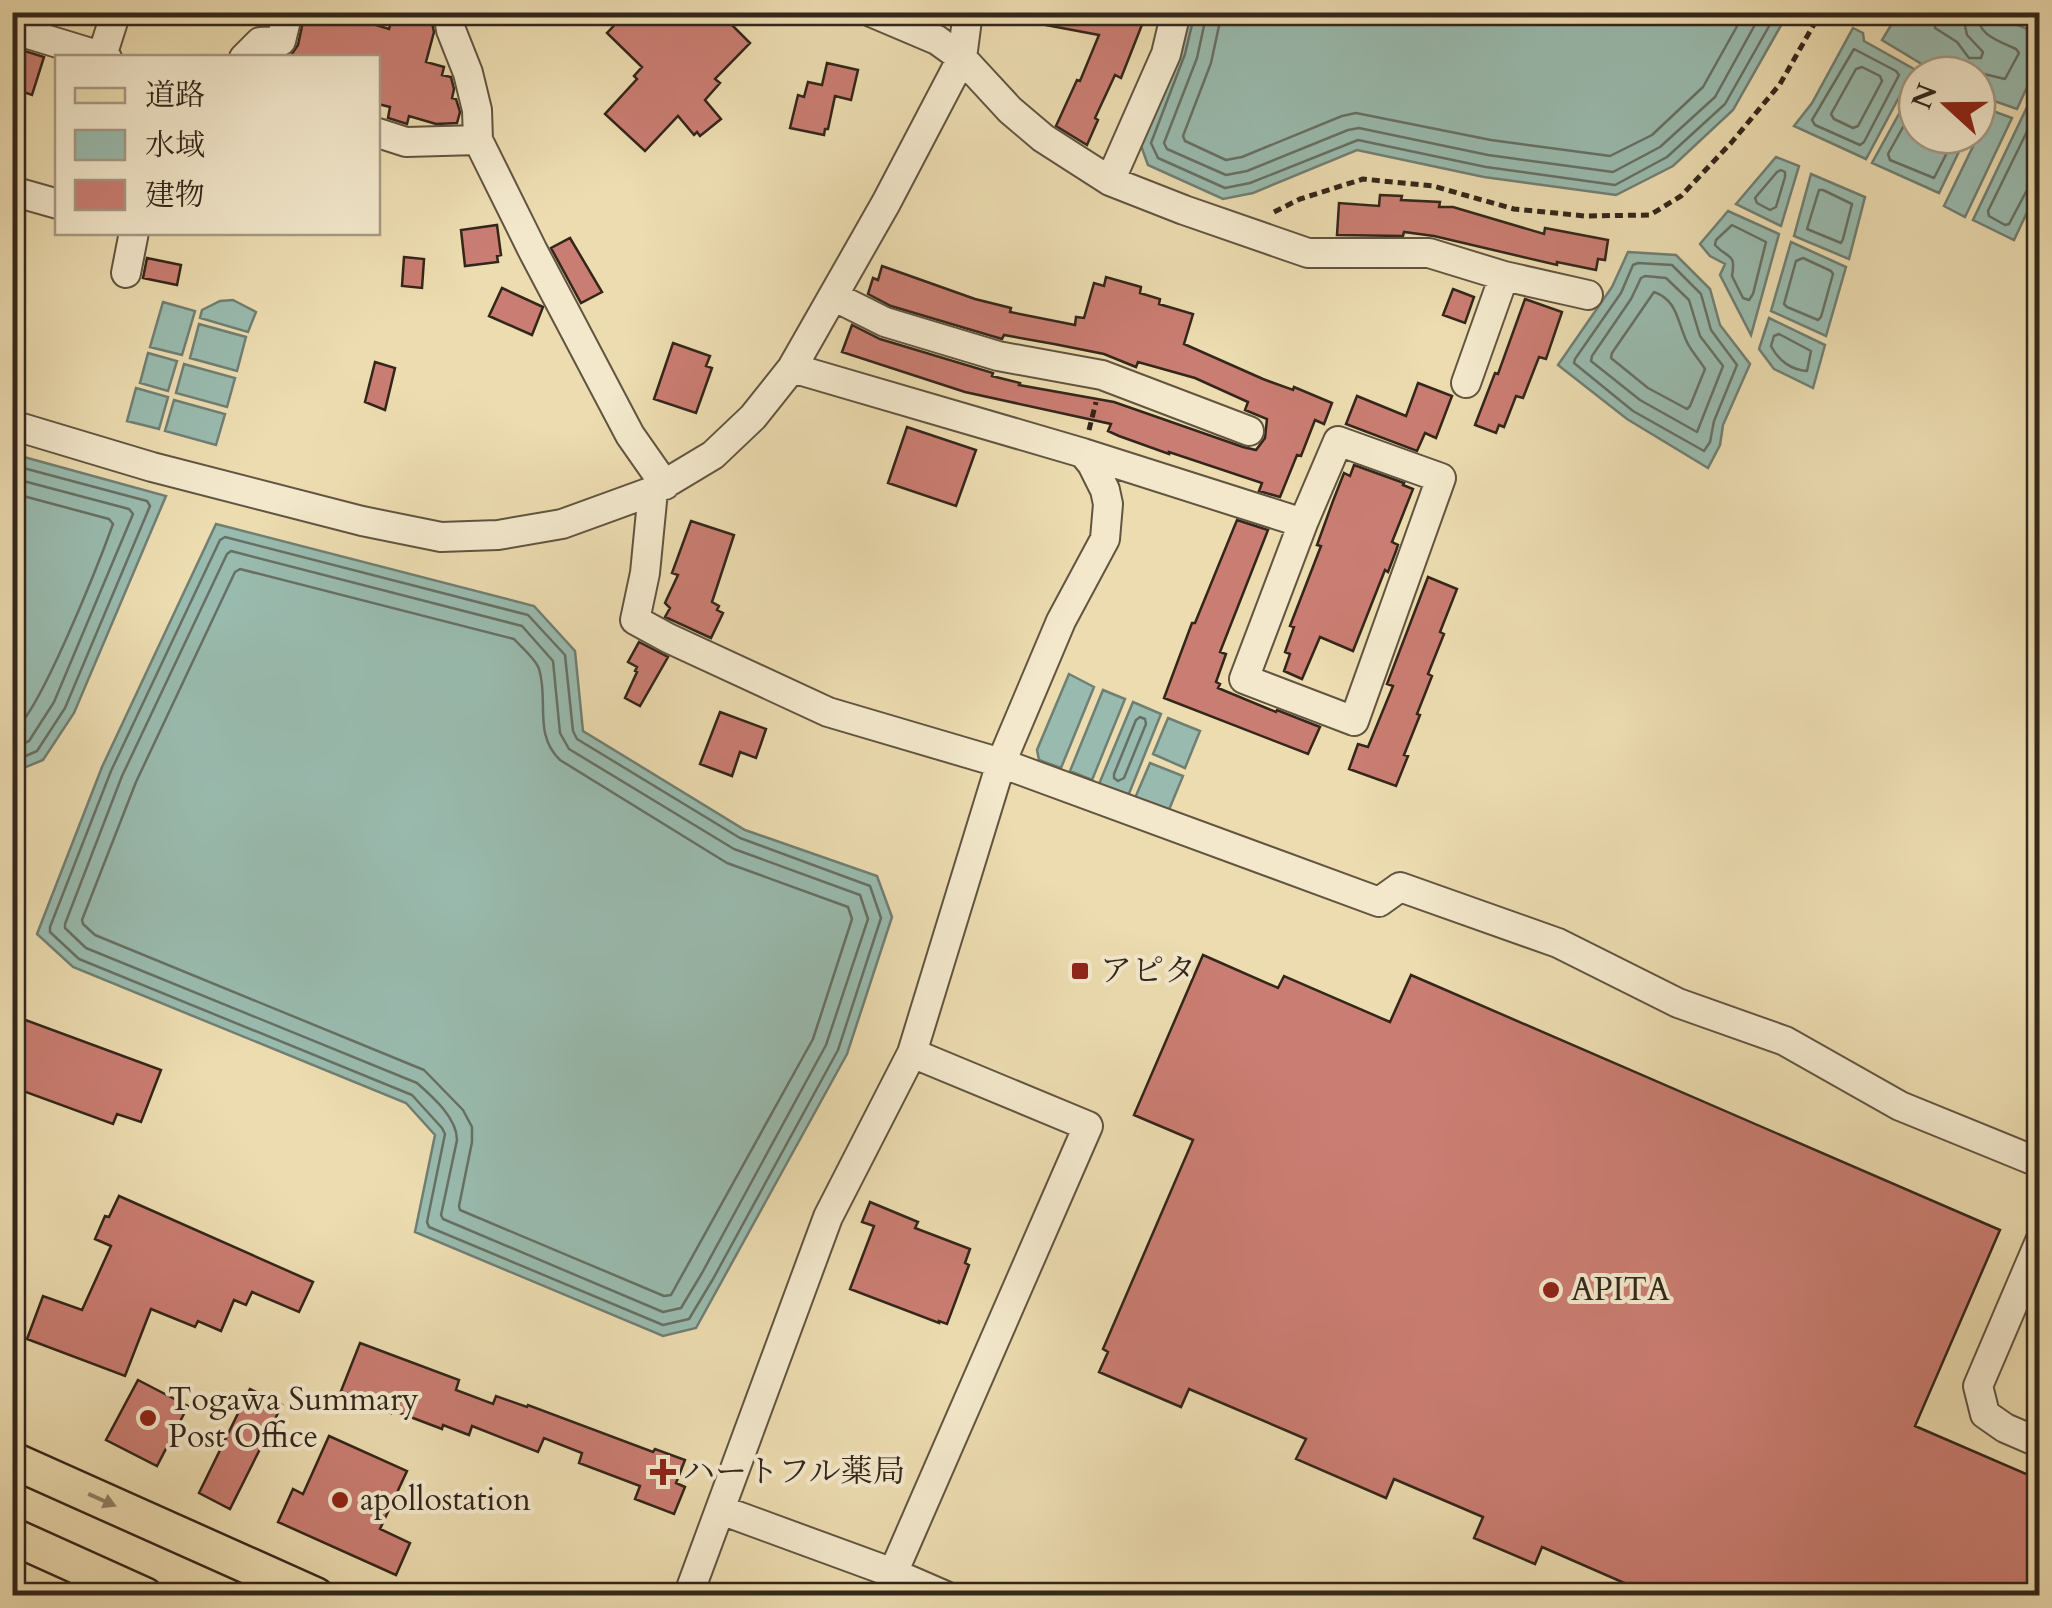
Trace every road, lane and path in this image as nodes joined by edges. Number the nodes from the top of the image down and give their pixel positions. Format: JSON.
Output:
{"nodes":[{"id":1,"x":116,"y":12,"type":"edge"},
{"id":2,"x":288,"y":12,"type":"edge"},
{"id":3,"x":448,"y":12,"type":"edge"},
{"id":4,"x":871,"y":12,"type":"edge"},
{"id":5,"x":968,"y":12,"type":"edge"},
{"id":6,"x":1176,"y":12,"type":"edge"},
{"id":7,"x":1820,"y":12,"type":"edge"},
{"id":8,"x":12,"y":29,"type":"edge"},
{"id":9,"x":97,"y":55,"type":"edge"},
{"id":10,"x":105,"y":55,"type":"edge"},
{"id":11,"x":247,"y":55,"type":"edge"},
{"id":12,"x":962,"y":58,"type":"junction"},
{"id":13,"x":380,"y":134,"type":"edge"},
{"id":14,"x":478,"y":140,"type":"junction"},
{"id":15,"x":1110,"y":180,"type":"junction"},
{"id":16,"x":12,"y":190,"type":"edge"},
{"id":17,"x":55,"y":203,"type":"edge"},
{"id":18,"x":1240,"y":230,"type":"junction"},
{"id":19,"x":133,"y":235,"type":"edge"},
{"id":20,"x":126,"y":273,"type":"dead end"},
{"id":21,"x":1504,"y":276,"type":"junction"},
{"id":22,"x":834,"y":296,"type":"junction"},
{"id":23,"x":1588,"y":296,"type":"dead end"},
{"id":24,"x":792,"y":368,"type":"junction"},
{"id":25,"x":1102,"y":375,"type":"junction"},
{"id":26,"x":1466,"y":383,"type":"dead end"},
{"id":27,"x":12,"y":425,"type":"edge"},
{"id":28,"x":1249,"y":431,"type":"dead end"},
{"id":29,"x":1083,"y":453,"type":"junction"},
{"id":30,"x":1165,"y":480,"type":"junction"},
{"id":31,"x":659,"y":488,"type":"junction"},
{"id":32,"x":1108,"y":504,"type":"junction"},
{"id":33,"x":1302,"y":523,"type":"junction"},
{"id":34,"x":1001,"y":763,"type":"junction"},
{"id":35,"x":912,"y":1053,"type":"junction"},
{"id":36,"x":2040,"y":1163,"type":"edge"},
{"id":37,"x":2040,"y":1241,"type":"edge"},
{"id":38,"x":2040,"y":1443,"type":"edge"},
{"id":39,"x":12,"y":1460,"type":"edge"},
{"id":40,"x":721,"y":1510,"type":"junction"},
{"id":41,"x":12,"y":1536,"type":"edge"},
{"id":42,"x":893,"y":1573,"type":"junction"},
{"id":43,"x":145,"y":1596,"type":"edge"},
{"id":44,"x":316,"y":1596,"type":"edge"},
{"id":45,"x":688,"y":1596,"type":"edge"},
{"id":46,"x":946,"y":1596,"type":"edge"}],
"edges":[{"from":1,"to":10,"type":"street"},
{"from":2,"to":11,"type":"street"},
{"from":3,"to":14,"type":"street"},
{"from":4,"to":12,"type":"street"},
{"from":5,"to":12,"type":"street"},
{"from":6,"to":15,"type":"street"},
{"from":7,"to":18,"type":"path"},
{"from":8,"to":9,"type":"street"},
{"from":12,"to":15,"type":"street"},
{"from":12,"to":22,"type":"street"},
{"from":13,"to":14,"type":"street"},
{"from":14,"to":31,"type":"street"},
{"from":15,"to":18,"type":"street"},
{"from":16,"to":17,"type":"street"},
{"from":18,"to":21,"type":"street"},
{"from":19,"to":20,"type":"street"},
{"from":21,"to":23,"type":"street"},
{"from":21,"to":26,"type":"street"},
{"from":22,"to":24,"type":"street"},
{"from":22,"to":25,"type":"street"},
{"from":24,"to":29,"type":"street"},
{"from":24,"to":31,"type":"street"},
{"from":25,"to":28,"type":"street"},
{"from":25,"to":29,"type":"path"},
{"from":27,"to":31,"type":"street"},
{"from":29,"to":30,"type":"street"},
{"from":29,"to":32,"type":"street"},
{"from":30,"to":32,"type":"street"},
{"from":30,"to":33,"type":"street"},
{"from":31,"to":34,"type":"street"},
{"from":32,"to":34,"type":"street"},
{"from":33,"to":33,"type":"street"},
{"from":34,"to":35,"type":"street"},
{"from":34,"to":36,"type":"street"},
{"from":35,"to":40,"type":"street"},
{"from":35,"to":42,"type":"street"},
{"from":37,"to":38,"type":"street"},
{"from":39,"to":44,"type":"main road","one_way":true},
{"from":40,"to":42,"type":"street"},
{"from":40,"to":45,"type":"street"},
{"from":41,"to":43,"type":"main road"},
{"from":42,"to":46,"type":"street"}]}
